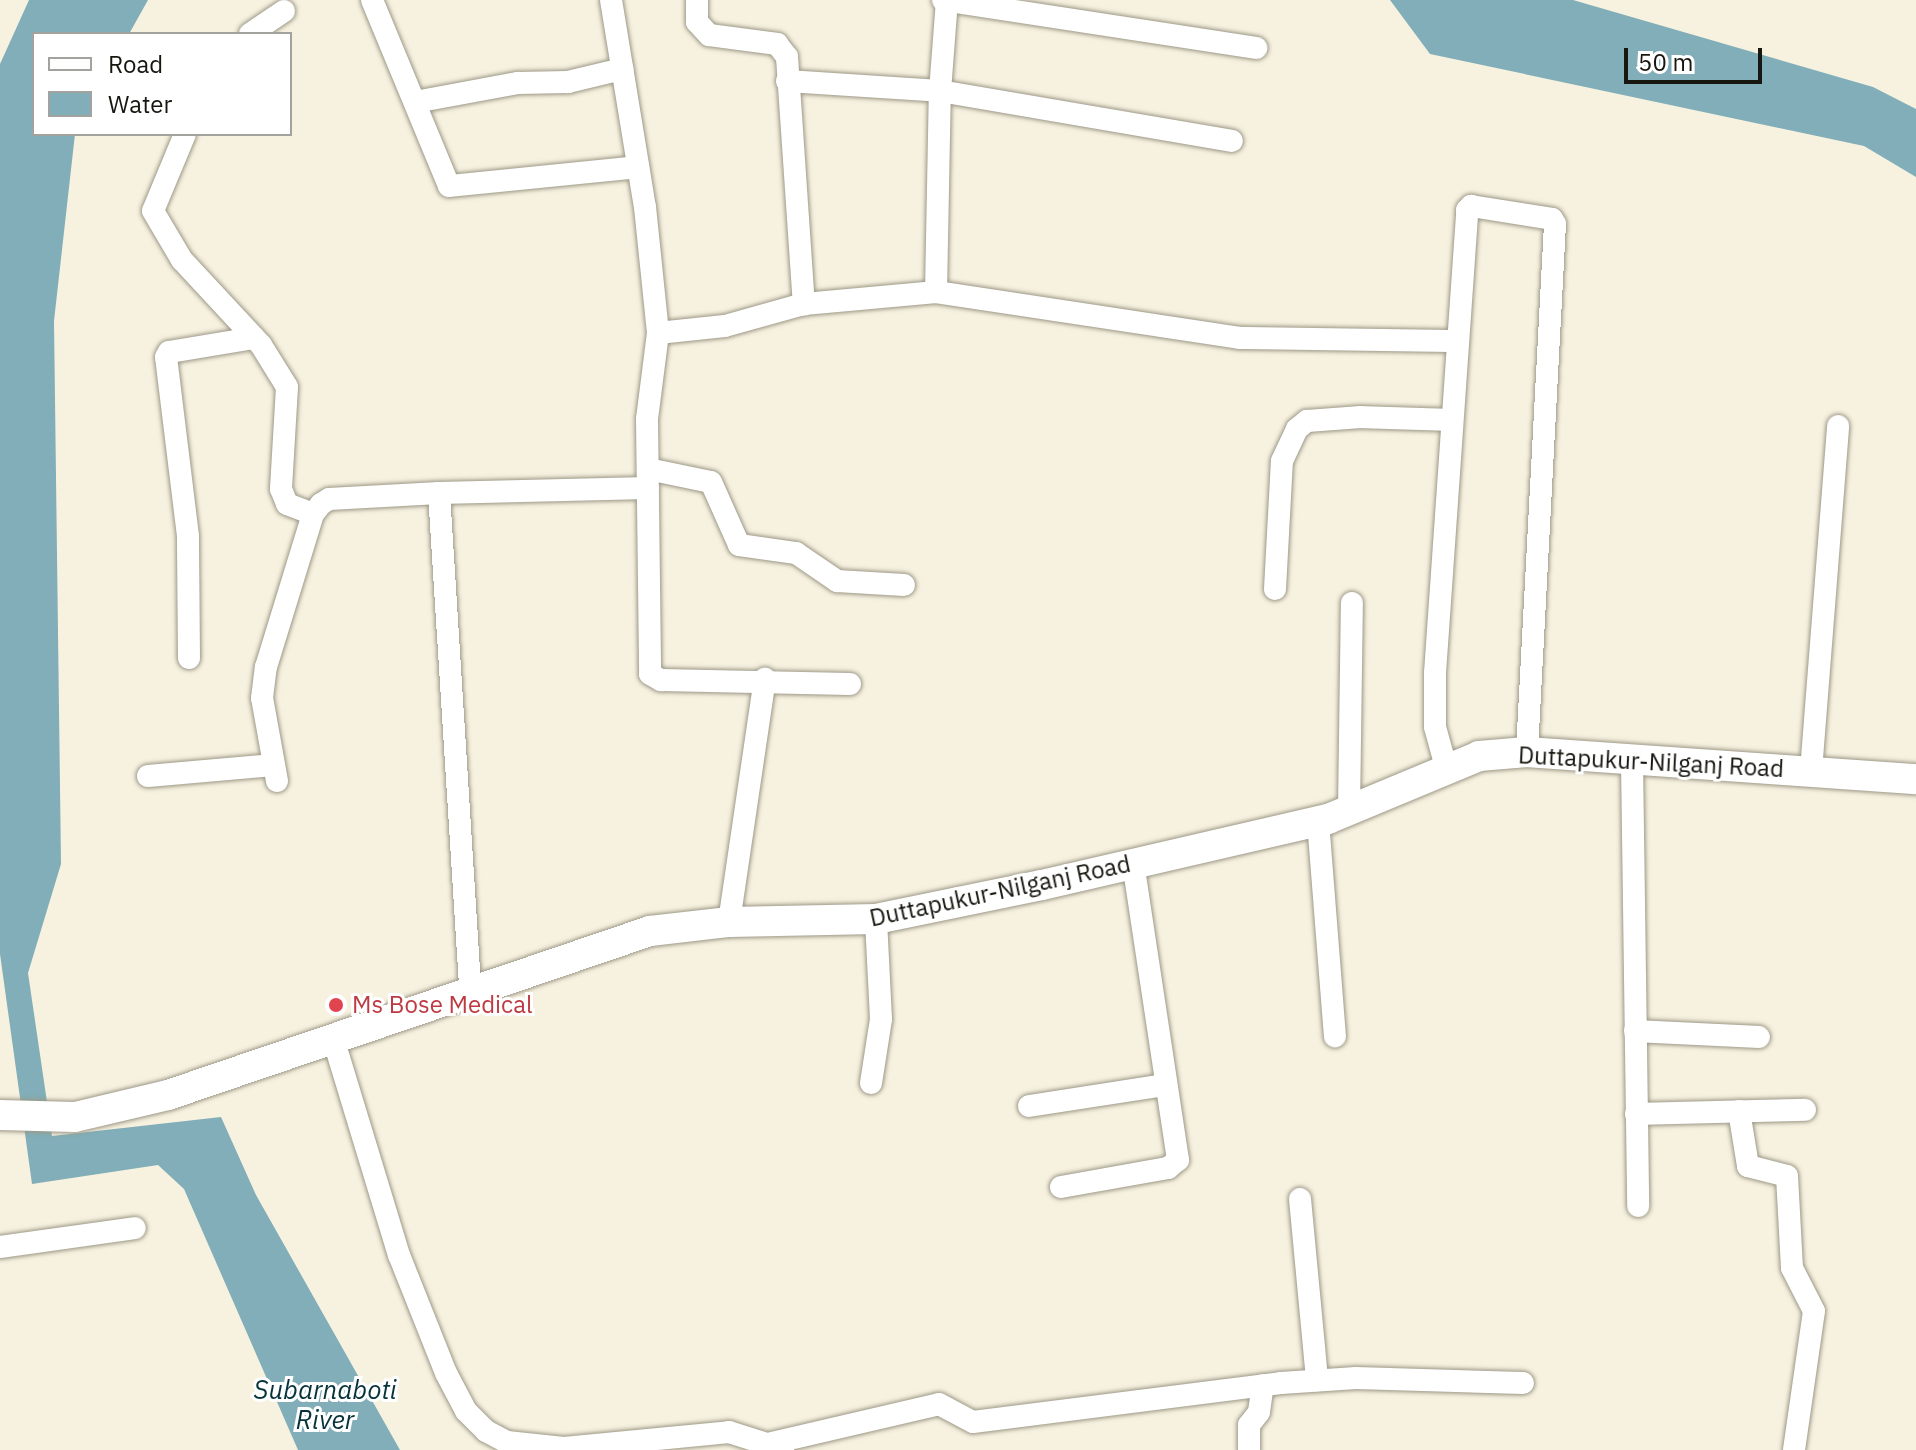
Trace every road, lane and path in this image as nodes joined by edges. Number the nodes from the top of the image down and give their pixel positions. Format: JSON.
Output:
{"nodes":[{"id":1,"x":372,"y":0,"type":"edge"},
{"id":2,"x":611,"y":0,"type":"edge"},
{"id":3,"x":697,"y":0,"type":"edge"},
{"id":4,"x":945,"y":0,"type":"edge"},
{"id":5,"x":284,"y":11,"type":"dead end"},
{"id":6,"x":253,"y":32,"type":"edge"},
{"id":7,"x":1256,"y":48,"type":"dead end"},
{"id":8,"x":622,"y":69,"type":"junction"},
{"id":9,"x":787,"y":81,"type":"junction"},
{"id":10,"x":940,"y":91,"type":"junction"},
{"id":11,"x":415,"y":102,"type":"junction"},
{"id":12,"x":184,"y":136,"type":"edge"},
{"id":13,"x":1232,"y":141,"type":"dead end"},
{"id":14,"x":638,"y":167,"type":"junction"},
{"id":15,"x":936,"y":292,"type":"junction"},
{"id":16,"x":804,"y":304,"type":"junction"},
{"id":17,"x":658,"y":333,"type":"junction"},
{"id":18,"x":254,"y":338,"type":"junction"},
{"id":19,"x":1457,"y":341,"type":"junction"},
{"id":20,"x":1450,"y":420,"type":"junction"},
{"id":21,"x":1838,"y":426,"type":"dead end"},
{"id":22,"x":648,"y":479,"type":"junction"},
{"id":23,"x":439,"y":493,"type":"junction"},
{"id":24,"x":313,"y":514,"type":"junction"},
{"id":25,"x":904,"y":585,"type":"dead end"},
{"id":26,"x":1275,"y":589,"type":"dead end"},
{"id":27,"x":1352,"y":603,"type":"dead end"},
{"id":28,"x":189,"y":658,"type":"dead end"},
{"id":29,"x":765,"y":679,"type":"junction"},
{"id":30,"x":850,"y":684,"type":"dead end"},
{"id":31,"x":1527,"y":752,"type":"junction"},
{"id":32,"x":1632,"y":761,"type":"junction"},
{"id":33,"x":1446,"y":767,"type":"junction"},
{"id":34,"x":1811,"y":771,"type":"junction"},
{"id":35,"x":148,"y":776,"type":"dead end"},
{"id":36,"x":1916,"y":779,"type":"edge"},
{"id":37,"x":1349,"y":810,"type":"junction"},
{"id":38,"x":1318,"y":821,"type":"junction"},
{"id":39,"x":1133,"y":864,"type":"junction"},
{"id":40,"x":876,"y":919,"type":"junction"},
{"id":41,"x":729,"y":922,"type":"junction"},
{"id":42,"x":470,"y":990,"type":"junction"},
{"id":43,"x":1635,"y":1031,"type":"junction"},
{"id":44,"x":1335,"y":1036,"type":"dead end"},
{"id":45,"x":1759,"y":1037,"type":"dead end"},
{"id":46,"x":333,"y":1038,"type":"junction"},
{"id":47,"x":871,"y":1083,"type":"dead end"},
{"id":48,"x":1165,"y":1085,"type":"junction"},
{"id":49,"x":1029,"y":1106,"type":"dead end"},
{"id":50,"x":1805,"y":1110,"type":"dead end"},
{"id":51,"x":1739,"y":1111,"type":"junction"},
{"id":52,"x":1636,"y":1114,"type":"junction"},
{"id":53,"x":0,"y":1115,"type":"edge"},
{"id":54,"x":1061,"y":1187,"type":"dead end"},
{"id":55,"x":1300,"y":1199,"type":"dead end"},
{"id":56,"x":1638,"y":1206,"type":"dead end"},
{"id":57,"x":135,"y":1228,"type":"dead end"},
{"id":58,"x":0,"y":1247,"type":"edge"},
{"id":59,"x":1317,"y":1380,"type":"junction"},
{"id":60,"x":1523,"y":1383,"type":"dead end"},
{"id":61,"x":1263,"y":1385,"type":"junction"},
{"id":62,"x":625,"y":1447,"type":"edge"},
{"id":63,"x":778,"y":1447,"type":"edge"},
{"id":64,"x":1249,"y":1450,"type":"edge"},
{"id":65,"x":1794,"y":1450,"type":"edge"}],
"edges":[{"from":1,"to":11,"type":"street"},
{"from":2,"to":8,"type":"street"},
{"from":3,"to":9,"type":"street"},
{"from":4,"to":7,"type":"street"},
{"from":4,"to":10,"type":"street"},
{"from":5,"to":6,"type":"street"},
{"from":8,"to":11,"type":"street"},
{"from":8,"to":14,"type":"street"},
{"from":9,"to":10,"type":"street"},
{"from":9,"to":16,"type":"street"},
{"from":10,"to":13,"type":"street"},
{"from":10,"to":15,"type":"street"},
{"from":11,"to":14,"type":"street"},
{"from":12,"to":18,"type":"street"},
{"from":14,"to":17,"type":"street"},
{"from":15,"to":16,"type":"street"},
{"from":15,"to":19,"type":"street"},
{"from":16,"to":17,"type":"street"},
{"from":17,"to":22,"type":"street"},
{"from":18,"to":24,"type":"street"},
{"from":18,"to":28,"type":"street"},
{"from":19,"to":20,"type":"street"},
{"from":19,"to":31,"type":"street"},
{"from":20,"to":26,"type":"street"},
{"from":20,"to":33,"type":"street"},
{"from":21,"to":34,"type":"street"},
{"from":22,"to":23,"type":"street"},
{"from":22,"to":25,"type":"street"},
{"from":22,"to":29,"type":"street"},
{"from":23,"to":24,"type":"street"},
{"from":23,"to":42,"type":"street"},
{"from":24,"to":35,"type":"street"},
{"from":27,"to":37,"type":"street"},
{"from":29,"to":30,"type":"street"},
{"from":29,"to":41,"type":"street"},
{"from":31,"to":32,"type":"main road","name":"Duttapukur-Nilganj Road"},
{"from":31,"to":33,"type":"main road","name":"Duttapukur-Nilganj Road"},
{"from":32,"to":34,"type":"main road","name":"Duttapukur-Nilganj Road"},
{"from":32,"to":43,"type":"street"},
{"from":33,"to":37,"type":"main road","name":"Duttapukur-Nilganj Road"},
{"from":34,"to":36,"type":"main road","name":"Duttapukur-Nilganj Road"},
{"from":37,"to":38,"type":"main road","name":"Duttapukur-Nilganj Road"},
{"from":38,"to":39,"type":"main road","name":"Duttapukur-Nilganj Road"},
{"from":38,"to":44,"type":"street"},
{"from":39,"to":40,"type":"main road","name":"Duttapukur-Nilganj Road"},
{"from":39,"to":48,"type":"street"},
{"from":40,"to":41,"type":"main road","name":"Duttapukur-Nilganj Road"},
{"from":40,"to":47,"type":"street"},
{"from":41,"to":42,"type":"main road","name":"Duttapukur-Nilganj Road"},
{"from":42,"to":46,"type":"main road","name":"Duttapukur-Nilganj Road"},
{"from":43,"to":45,"type":"street"},
{"from":43,"to":52,"type":"street"},
{"from":46,"to":53,"type":"main road","name":"Duttapukur-Nilganj Road"},
{"from":46,"to":62,"type":"street"},
{"from":48,"to":49,"type":"street"},
{"from":48,"to":54,"type":"street"},
{"from":50,"to":51,"type":"street"},
{"from":51,"to":52,"type":"street"},
{"from":51,"to":65,"type":"street"},
{"from":52,"to":56,"type":"street"},
{"from":55,"to":59,"type":"street"},
{"from":57,"to":58,"type":"street"},
{"from":59,"to":60,"type":"street"},
{"from":59,"to":61,"type":"street"},
{"from":61,"to":63,"type":"street"},
{"from":61,"to":64,"type":"street"},
{"from":62,"to":63,"type":"street"}]}
